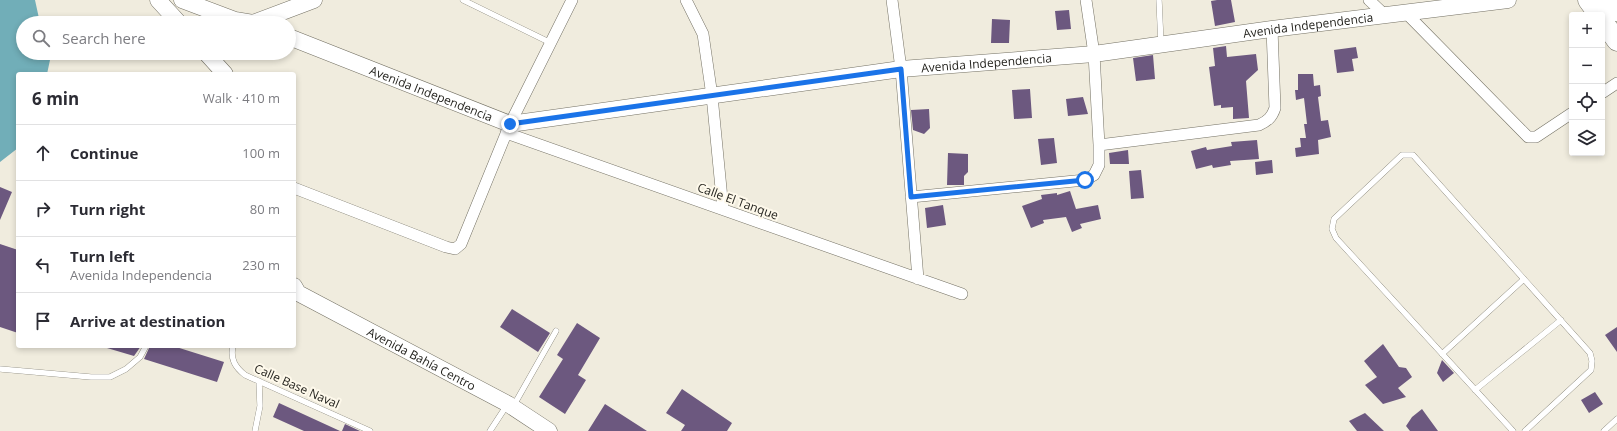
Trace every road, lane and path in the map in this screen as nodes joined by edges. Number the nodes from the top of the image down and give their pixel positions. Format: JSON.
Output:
{"nodes":[{"id":1,"x":158,"y":0,"type":"edge"},
{"id":2,"x":182,"y":0,"type":"edge"},
{"id":3,"x":314,"y":0,"type":"edge"},
{"id":4,"x":463,"y":0,"type":"edge"},
{"id":5,"x":572,"y":0,"type":"edge"},
{"id":6,"x":686,"y":0,"type":"edge"},
{"id":7,"x":892,"y":0,"type":"edge"},
{"id":8,"x":1086,"y":0,"type":"edge"},
{"id":9,"x":1159,"y":0,"type":"edge"},
{"id":10,"x":1369,"y":0,"type":"edge"},
{"id":11,"x":1508,"y":0,"type":"edge"},
{"id":12,"x":1588,"y":0,"type":"edge"},
{"id":13,"x":1610,"y":0,"type":"edge"},
{"id":14,"x":1490,"y":1,"type":"edge"},
{"id":15,"x":1617,"y":11,"type":"edge"},
{"id":16,"x":1597,"y":12,"type":"edge"},
{"id":17,"x":1406,"y":13,"type":"junction"},
{"id":18,"x":173,"y":16,"type":"edge"},
{"id":19,"x":219,"y":16,"type":"edge"},
{"id":20,"x":272,"y":16,"type":"edge"},
{"id":21,"x":1386,"y":16,"type":"junction"},
{"id":22,"x":1605,"y":24,"type":"edge"},
{"id":23,"x":1272,"y":29,"type":"junction"},
{"id":24,"x":296,"y":40,"type":"edge"},
{"id":25,"x":1617,"y":41,"type":"edge"},
{"id":26,"x":551,"y":44,"type":"junction"},
{"id":27,"x":1161,"y":44,"type":"junction"},
{"id":28,"x":1094,"y":54,"type":"junction"},
{"id":29,"x":213,"y":60,"type":"edge"},
{"id":30,"x":901,"y":69,"type":"junction"},
{"id":31,"x":224,"y":72,"type":"edge"},
{"id":32,"x":1617,"y":83,"type":"edge"},
{"id":33,"x":1605,"y":91,"type":"edge"},
{"id":34,"x":712,"y":96,"type":"junction"},
{"id":35,"x":1569,"y":115,"type":"edge"},
{"id":36,"x":508,"y":128,"type":"junction"},
{"id":37,"x":1099,"y":144,"type":"junction"},
{"id":38,"x":296,"y":189,"type":"edge"},
{"id":39,"x":911,"y":197,"type":"junction"},
{"id":40,"x":723,"y":209,"type":"junction"},
{"id":41,"x":918,"y":279,"type":"junction"},
{"id":42,"x":1524,"y":279,"type":"junction"},
{"id":43,"x":296,"y":289,"type":"edge"},
{"id":44,"x":962,"y":294,"type":"dead end"},
{"id":45,"x":1560,"y":320,"type":"junction"},
{"id":46,"x":556,"y":331,"type":"dead end"},
{"id":47,"x":145,"y":348,"type":"edge"},
{"id":48,"x":233,"y":348,"type":"edge"},
{"id":49,"x":1442,"y":354,"type":"junction"},
{"id":50,"x":0,"y":369,"type":"edge"},
{"id":51,"x":259,"y":381,"type":"junction"},
{"id":52,"x":1475,"y":390,"type":"junction"},
{"id":53,"x":510,"y":405,"type":"junction"},
{"id":54,"x":1617,"y":419,"type":"edge"},
{"id":55,"x":256,"y":431,"type":"edge"},
{"id":56,"x":370,"y":431,"type":"edge"},
{"id":57,"x":490,"y":431,"type":"edge"},
{"id":58,"x":549,"y":431,"type":"edge"},
{"id":59,"x":1513,"y":431,"type":"edge"},
{"id":60,"x":1525,"y":431,"type":"edge"},
{"id":61,"x":1604,"y":431,"type":"edge"}],
"edges":[{"from":1,"to":18,"type":"street"},
{"from":2,"to":19,"type":"street"},
{"from":3,"to":20,"type":"street"},
{"from":4,"to":26,"type":"lane"},
{"from":5,"to":26,"type":"street"},
{"from":6,"to":34,"type":"street"},
{"from":7,"to":30,"type":"street"},
{"from":8,"to":28,"type":"street"},
{"from":9,"to":27,"type":"lane"},
{"from":10,"to":21,"type":"street"},
{"from":11,"to":14,"type":"street","name":"Avenida Independencia"},
{"from":12,"to":16,"type":"highway"},
{"from":13,"to":15,"type":"highway"},
{"from":14,"to":17,"type":"street","name":"Avenida Independencia"},
{"from":17,"to":21,"type":"street","name":"Avenida Independencia"},
{"from":17,"to":35,"type":"street"},
{"from":21,"to":23,"type":"street","name":"Avenida Independencia"},
{"from":22,"to":25,"type":"highway"},
{"from":23,"to":27,"type":"street","name":"Avenida Independencia"},
{"from":23,"to":37,"type":"street"},
{"from":24,"to":36,"type":"street","name":"Avenida Independencia"},
{"from":26,"to":36,"type":"street"},
{"from":27,"to":28,"type":"street","name":"Avenida Independencia"},
{"from":28,"to":30,"type":"street","name":"Avenida Independencia"},
{"from":28,"to":37,"type":"street"},
{"from":29,"to":31,"type":"street"},
{"from":30,"to":34,"type":"street","name":"Avenida Independencia"},
{"from":30,"to":39,"type":"street"},
{"from":32,"to":33,"type":"street"},
{"from":34,"to":36,"type":"street","name":"Avenida Independencia"},
{"from":34,"to":40,"type":"street"},
{"from":36,"to":38,"type":"street"},
{"from":36,"to":40,"type":"street","name":"Calle El Tanque"},
{"from":37,"to":39,"type":"street"},
{"from":39,"to":41,"type":"street"},
{"from":40,"to":41,"type":"street","name":"Calle El Tanque"},
{"from":41,"to":44,"type":"street","name":"Calle El Tanque"},
{"from":42,"to":45,"type":"lane"},
{"from":42,"to":49,"type":"lane"},
{"from":42,"to":49,"type":"lane"},
{"from":43,"to":53,"type":"street","name":"Avenida Bahía Centro"},
{"from":45,"to":52,"type":"lane"},
{"from":45,"to":60,"type":"lane"},
{"from":46,"to":53,"type":"lane"},
{"from":47,"to":50,"type":"lane"},
{"from":48,"to":51,"type":"lane","name":"Calle Base Naval"},
{"from":49,"to":52,"type":"lane"},
{"from":51,"to":55,"type":"lane"},
{"from":51,"to":56,"type":"lane","name":"Calle Base Naval"},
{"from":52,"to":59,"type":"lane"},
{"from":53,"to":57,"type":"lane"},
{"from":53,"to":58,"type":"street","name":"Avenida Bahía Centro"},
{"from":54,"to":61,"type":"lane"}]}
